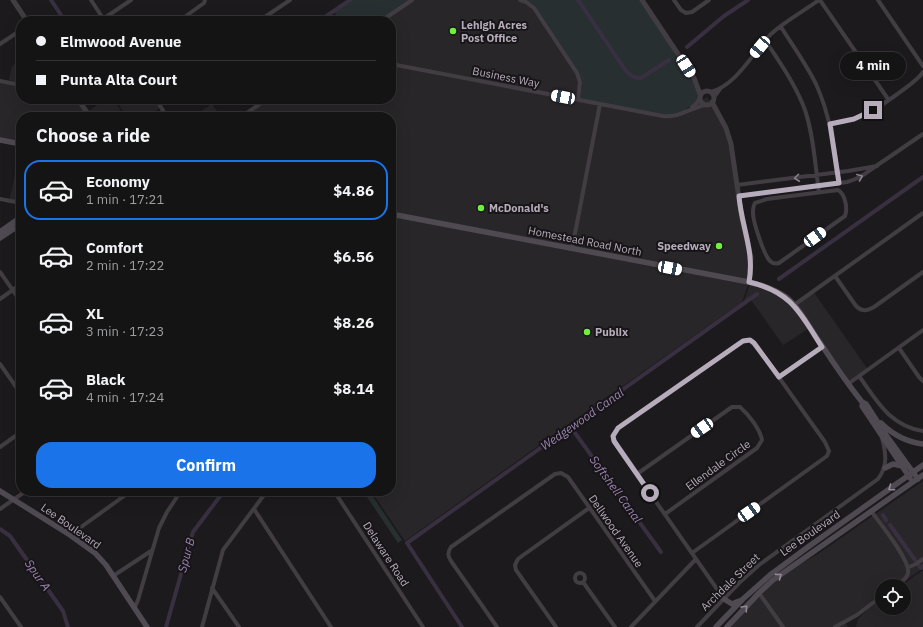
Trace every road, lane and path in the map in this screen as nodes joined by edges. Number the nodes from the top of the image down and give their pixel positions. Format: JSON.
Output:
{"nodes":[{"id":1,"x":13,"y":0,"type":"edge"},
{"id":2,"x":91,"y":0,"type":"edge"},
{"id":3,"x":131,"y":0,"type":"edge"},
{"id":4,"x":205,"y":0,"type":"edge"},
{"id":5,"x":290,"y":0,"type":"edge"},
{"id":6,"x":412,"y":0,"type":"edge"},
{"id":7,"x":520,"y":0,"type":"edge"},
{"id":8,"x":642,"y":0,"type":"edge"},
{"id":9,"x":674,"y":0,"type":"edge"},
{"id":10,"x":710,"y":0,"type":"edge"},
{"id":11,"x":820,"y":0,"type":"edge"},
{"id":12,"x":878,"y":0,"type":"edge"},
{"id":13,"x":24,"y":16,"type":"edge"},
{"id":14,"x":101,"y":16,"type":"edge"},
{"id":15,"x":109,"y":16,"type":"edge"},
{"id":16,"x":186,"y":16,"type":"edge"},
{"id":17,"x":266,"y":16,"type":"edge"},
{"id":18,"x":388,"y":16,"type":"edge"},
{"id":19,"x":780,"y":27,"type":"junction"},
{"id":20,"x":16,"y":33,"type":"edge"},
{"id":21,"x":765,"y":40,"type":"junction"},
{"id":22,"x":0,"y":44,"type":"edge"},
{"id":23,"x":396,"y":65,"type":"edge"},
{"id":24,"x":923,"y":66,"type":"edge"},
{"id":25,"x":923,"y":72,"type":"edge"},
{"id":26,"x":0,"y":80,"type":"edge"},
{"id":27,"x":16,"y":84,"type":"edge"},
{"id":28,"x":702,"y":94,"type":"junction"},
{"id":29,"x":713,"y":97,"type":"junction"},
{"id":30,"x":888,"y":99,"type":"junction"},
{"id":31,"x":578,"y":100,"type":"junction"},
{"id":32,"x":260,"y":104,"type":"edge"},
{"id":33,"x":600,"y":104,"type":"junction"},
{"id":34,"x":706,"y":105,"type":"junction"},
{"id":35,"x":249,"y":112,"type":"edge"},
{"id":36,"x":687,"y":112,"type":"junction"},
{"id":37,"x":717,"y":113,"type":"junction"},
{"id":38,"x":830,"y":124,"type":"junction"},
{"id":39,"x":923,"y":134,"type":"edge"},
{"id":40,"x":0,"y":140,"type":"edge"},
{"id":41,"x":16,"y":143,"type":"edge"},
{"id":42,"x":877,"y":165,"type":"junction"},
{"id":43,"x":837,"y":172,"type":"junction"},
{"id":44,"x":817,"y":176,"type":"junction"},
{"id":45,"x":839,"y":183,"type":"junction"},
{"id":46,"x":737,"y":185,"type":"junction"},
{"id":47,"x":818,"y":185,"type":"junction"},
{"id":48,"x":765,"y":192,"type":"junction"},
{"id":49,"x":819,"y":192,"type":"junction"},
{"id":50,"x":739,"y":196,"type":"junction"},
{"id":51,"x":0,"y":199,"type":"edge"},
{"id":52,"x":767,"y":199,"type":"junction"},
{"id":53,"x":16,"y":202,"type":"edge"},
{"id":54,"x":923,"y":213,"type":"edge"},
{"id":55,"x":396,"y":216,"type":"edge"},
{"id":56,"x":16,"y":221,"type":"edge"},
{"id":57,"x":16,"y":227,"type":"edge"},
{"id":58,"x":0,"y":232,"type":"edge"},
{"id":59,"x":0,"y":238,"type":"edge"},
{"id":60,"x":572,"y":249,"type":"junction"},
{"id":61,"x":0,"y":272,"type":"edge"},
{"id":62,"x":923,"y":272,"type":"edge"},
{"id":63,"x":835,"y":276,"type":"junction"},
{"id":64,"x":749,"y":282,"type":"junction"},
{"id":65,"x":16,"y":287,"type":"edge"},
{"id":66,"x":12,"y":290,"type":"junction"},
{"id":67,"x":16,"y":295,"type":"edge"},
{"id":68,"x":0,"y":299,"type":"edge"},
{"id":69,"x":794,"y":305,"type":"junction"},
{"id":70,"x":923,"y":330,"type":"edge"},
{"id":71,"x":822,"y":347,"type":"junction"},
{"id":72,"x":898,"y":348,"type":"junction"},
{"id":73,"x":0,"y":364,"type":"edge"},
{"id":74,"x":859,"y":376,"type":"junction"},
{"id":75,"x":779,"y":377,"type":"junction"},
{"id":76,"x":923,"y":381,"type":"edge"},
{"id":77,"x":848,"y":384,"type":"junction"},
{"id":78,"x":16,"y":387,"type":"edge"},
{"id":79,"x":863,"y":403,"type":"junction"},
{"id":80,"x":873,"y":415,"type":"junction"},
{"id":81,"x":923,"y":431,"type":"edge"},
{"id":82,"x":16,"y":435,"type":"edge"},
{"id":83,"x":882,"y":438,"type":"junction"},
{"id":84,"x":923,"y":444,"type":"edge"},
{"id":85,"x":0,"y":446,"type":"edge"},
{"id":86,"x":923,"y":465,"type":"edge"},
{"id":87,"x":902,"y":466,"type":"junction"},
{"id":88,"x":885,"y":468,"type":"junction"},
{"id":89,"x":637,"y":474,"type":"junction"},
{"id":90,"x":911,"y":474,"type":"junction"},
{"id":91,"x":918,"y":479,"type":"edge"},
{"id":92,"x":0,"y":491,"type":"edge"},
{"id":93,"x":19,"y":496,"type":"edge"},
{"id":94,"x":124,"y":496,"type":"edge"},
{"id":95,"x":178,"y":496,"type":"edge"},
{"id":96,"x":263,"y":496,"type":"edge"},
{"id":97,"x":337,"y":496,"type":"edge"},
{"id":98,"x":14,"y":500,"type":"junction"},
{"id":99,"x":589,"y":508,"type":"junction"},
{"id":100,"x":0,"y":509,"type":"edge"},
{"id":101,"x":254,"y":509,"type":"junction"},
{"id":102,"x":871,"y":511,"type":"junction"},
{"id":103,"x":665,"y":514,"type":"junction"},
{"id":104,"x":836,"y":527,"type":"junction"},
{"id":105,"x":70,"y":535,"type":"junction"},
{"id":106,"x":817,"y":549,"type":"junction"},
{"id":107,"x":152,"y":550,"type":"junction"},
{"id":108,"x":692,"y":553,"type":"junction"},
{"id":109,"x":696,"y":559,"type":"junction"},
{"id":110,"x":923,"y":559,"type":"edge"},
{"id":111,"x":909,"y":567,"type":"junction"},
{"id":112,"x":113,"y":576,"type":"junction"},
{"id":113,"x":904,"y":579,"type":"edge"},
{"id":114,"x":583,"y":582,"type":"dead end"},
{"id":115,"x":212,"y":588,"type":"junction"},
{"id":116,"x":754,"y":588,"type":"junction"},
{"id":117,"x":759,"y":593,"type":"junction"},
{"id":118,"x":0,"y":597,"type":"edge"},
{"id":119,"x":745,"y":598,"type":"junction"},
{"id":120,"x":724,"y":599,"type":"junction"},
{"id":121,"x":655,"y":601,"type":"junction"},
{"id":122,"x":875,"y":601,"type":"edge"},
{"id":123,"x":134,"y":607,"type":"junction"},
{"id":124,"x":728,"y":615,"type":"junction"},
{"id":125,"x":21,"y":627,"type":"edge"},
{"id":126,"x":148,"y":627,"type":"edge"},
{"id":127,"x":202,"y":627,"type":"edge"},
{"id":128,"x":239,"y":627,"type":"edge"},
{"id":129,"x":330,"y":627,"type":"edge"},
{"id":130,"x":423,"y":627,"type":"edge"},
{"id":131,"x":497,"y":627,"type":"edge"},
{"id":132,"x":556,"y":627,"type":"edge"},
{"id":133,"x":615,"y":627,"type":"edge"},
{"id":134,"x":631,"y":627,"type":"edge"},
{"id":135,"x":697,"y":627,"type":"edge"},
{"id":136,"x":716,"y":627,"type":"edge"},
{"id":137,"x":727,"y":627,"type":"edge"},
{"id":138,"x":783,"y":627,"type":"edge"},
{"id":139,"x":835,"y":627,"type":"edge"}],
"edges":[{"from":1,"to":13,"type":"street"},
{"from":2,"to":14,"type":"street"},
{"from":3,"to":15,"type":"street"},
{"from":4,"to":16,"type":"street"},
{"from":5,"to":17,"type":"street"},
{"from":6,"to":18,"type":"street"},
{"from":7,"to":31,"type":"street"},
{"from":8,"to":28,"type":"street"},
{"from":9,"to":10,"type":"street"},
{"from":11,"to":19,"type":"street"},
{"from":11,"to":30,"type":"street"},
{"from":12,"to":24,"type":"street"},
{"from":19,"to":21,"type":"street"},
{"from":19,"to":38,"type":"street"},
{"from":20,"to":22,"type":"street"},
{"from":21,"to":29,"type":"street"},
{"from":21,"to":44,"type":"street"},
{"from":23,"to":31,"type":"street","name":"Business Way"},
{"from":25,"to":30,"type":"street"},
{"from":26,"to":27,"type":"street"},
{"from":28,"to":29,"type":"street"},
{"from":28,"to":34,"type":"street"},
{"from":28,"to":36,"type":"street"},
{"from":29,"to":34,"type":"street"},
{"from":29,"to":37,"type":"street"},
{"from":30,"to":38,"type":"street"},
{"from":31,"to":33,"type":"street","name":"Business Way"},
{"from":32,"to":35,"type":"street"},
{"from":33,"to":36,"type":"street","name":"Business Way"},
{"from":33,"to":60,"type":"street"},
{"from":34,"to":36,"type":"street","name":"Business Way"},
{"from":34,"to":37,"type":"street"},
{"from":37,"to":46,"type":"street"},
{"from":38,"to":43,"type":"street"},
{"from":39,"to":42,"type":"street"},
{"from":40,"to":41,"type":"main road"},
{"from":42,"to":43,"type":"street"},
{"from":45,"to":42,"type":"street","one_way":true},
{"from":43,"to":44,"type":"street"},
{"from":43,"to":45,"type":"street"},
{"from":44,"to":46,"type":"street","one_way":true},
{"from":44,"to":47,"type":"street"},
{"from":45,"to":47,"type":"street"},
{"from":46,"to":50,"type":"street"},
{"from":47,"to":48,"type":"street"},
{"from":47,"to":49,"type":"street"},
{"from":48,"to":50,"type":"street"},
{"from":48,"to":52,"type":"street"},
{"from":49,"to":52,"type":"street"},
{"from":49,"to":52,"type":"street"},
{"from":50,"to":64,"type":"street"},
{"from":51,"to":53,"type":"street"},
{"from":54,"to":63,"type":"street"},
{"from":55,"to":60,"type":"main road","name":"Homestead Road North"},
{"from":56,"to":58,"type":"main road"},
{"from":57,"to":59,"type":"main road"},
{"from":60,"to":64,"type":"main road","name":"Homestead Road North"},
{"from":61,"to":66,"type":"street"},
{"from":62,"to":63,"type":"street"},
{"from":63,"to":69,"type":"street"},
{"from":64,"to":69,"type":"main road","name":"Homestead Road North"},
{"from":65,"to":66,"type":"street"},
{"from":66,"to":67,"type":"street"},
{"from":66,"to":68,"type":"street"},
{"from":69,"to":71,"type":"main road","name":"Homestead Road North"},
{"from":70,"to":72,"type":"street"},
{"from":71,"to":75,"type":"street"},
{"from":71,"to":77,"type":"main road","name":"Homestead Road North"},
{"from":72,"to":74,"type":"street"},
{"from":72,"to":76,"type":"street"},
{"from":73,"to":78,"type":"street"},
{"from":74,"to":77,"type":"street"},
{"from":74,"to":81,"type":"street"},
{"from":75,"to":89,"type":"street"},
{"from":75,"to":108,"type":"street"},
{"from":77,"to":79,"type":"main road","name":"Homestead Road North"},
{"from":79,"to":80,"type":"main road","name":"Homestead Road North"},
{"from":79,"to":83,"type":"main road","name":"Homestead Road North"},
{"from":80,"to":84,"type":"main road"},
{"from":80,"to":90,"type":"main road","name":"Homestead Road North"},
{"from":82,"to":85,"type":"street"},
{"from":83,"to":87,"type":"main road","name":"Homestead Road North"},
{"from":83,"to":88,"type":"street"},
{"from":86,"to":90,"type":"main road","name":"Lee Boulevard"},
{"from":87,"to":88,"type":"main road"},
{"from":87,"to":90,"type":"main road","name":"Homestead Road North"},
{"from":88,"to":120,"type":"street","name":"Archdale Street"},
{"from":89,"to":103,"type":"street"},
{"from":89,"to":103,"type":"street","name":"Ellendale Circle"},
{"from":90,"to":91,"type":"main road","name":"Homestead Road North"},
{"from":90,"to":104,"type":"main road","name":"Lee Boulevard","one_way":true},
{"from":91,"to":102,"type":"main road","name":"Lee Boulevard"},
{"from":92,"to":98,"type":"main road","name":"Lee Boulevard"},
{"from":93,"to":98,"type":"street"},
{"from":94,"to":105,"type":"street"},
{"from":95,"to":107,"type":"street"},
{"from":96,"to":101,"type":"street"},
{"from":97,"to":130,"type":"street","name":"Delaware Road"},
{"from":98,"to":100,"type":"street"},
{"from":98,"to":105,"type":"main road","name":"Lee Boulevard"},
{"from":99,"to":121,"type":"street","name":"Dellwood Avenue"},
{"from":99,"to":131,"type":"street","name":"Dellwood Avenue"},
{"from":99,"to":132,"type":"street"},
{"from":101,"to":115,"type":"street"},
{"from":101,"to":129,"type":"street"},
{"from":102,"to":106,"type":"main road","name":"Lee Boulevard"},
{"from":102,"to":111,"type":"street"},
{"from":103,"to":108,"type":"street"},
{"from":104,"to":106,"type":"main road"},
{"from":104,"to":116,"type":"main road","name":"Lee Boulevard"},
{"from":105,"to":112,"type":"main road","name":"Lee Boulevard"},
{"from":117,"to":106,"type":"main road","name":"Lee Boulevard","one_way":true},
{"from":107,"to":112,"type":"street"},
{"from":107,"to":123,"type":"street"},
{"from":108,"to":109,"type":"street"},
{"from":109,"to":120,"type":"street"},
{"from":109,"to":121,"type":"street"},
{"from":110,"to":111,"type":"street"},
{"from":111,"to":113,"type":"street"},
{"from":112,"to":123,"type":"main road","name":"Lee Boulevard"},
{"from":114,"to":133,"type":"street"},
{"from":115,"to":127,"type":"street"},
{"from":115,"to":128,"type":"street"},
{"from":116,"to":117,"type":"main road"},
{"from":116,"to":119,"type":"main road","name":"Lee Boulevard"},
{"from":137,"to":117,"type":"main road","name":"Lee Boulevard","one_way":true},
{"from":117,"to":138,"type":"street"},
{"from":118,"to":125,"type":"street"},
{"from":119,"to":120,"type":"main road"},
{"from":119,"to":124,"type":"main road","name":"Lee Boulevard"},
{"from":120,"to":124,"type":"main road"},
{"from":120,"to":135,"type":"street","name":"Archdale Street"},
{"from":121,"to":134,"type":"street"},
{"from":122,"to":139,"type":"street"},
{"from":123,"to":126,"type":"main road","name":"Lee Boulevard"},
{"from":124,"to":136,"type":"main road","name":"Lee Boulevard"}]}
